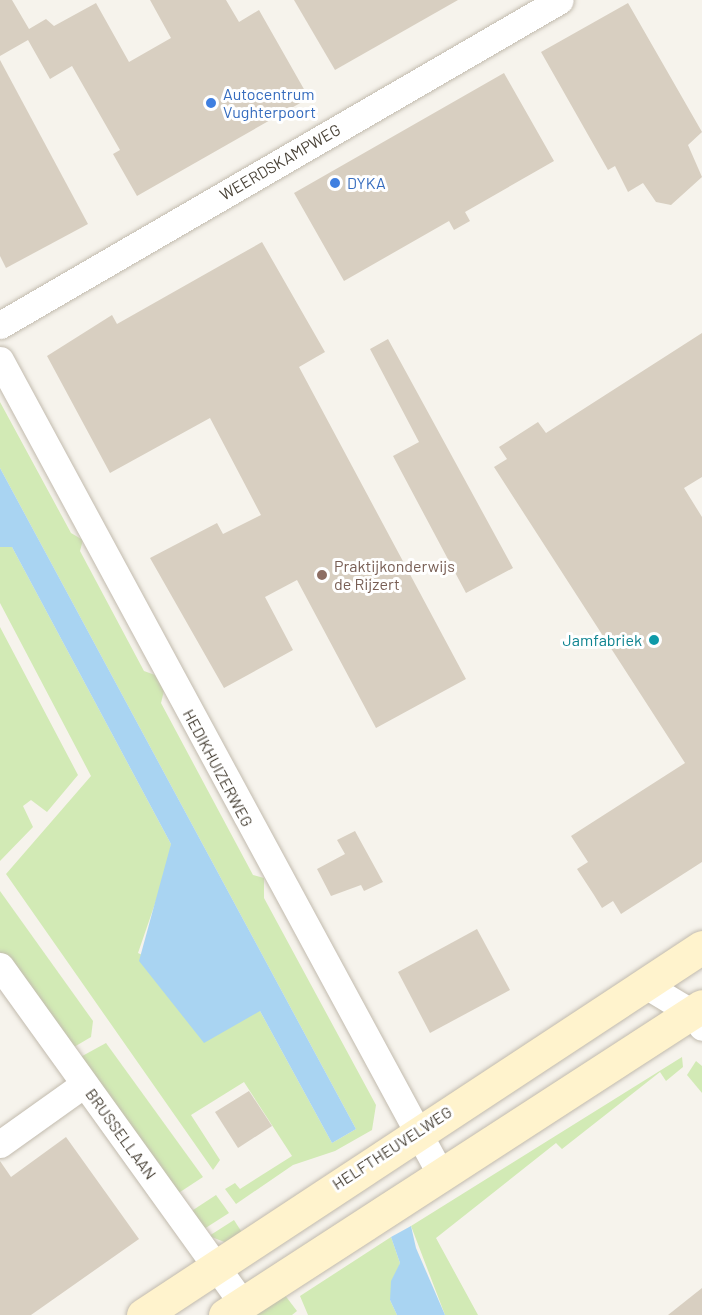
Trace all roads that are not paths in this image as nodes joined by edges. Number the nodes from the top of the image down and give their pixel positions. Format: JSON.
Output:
{"nodes":[{"id":1,"x":560,"y":0,"type":"edge"},
{"id":2,"x":0,"y":326,"type":"edge"},
{"id":3,"x":0,"y":360,"type":"edge"},
{"id":4,"x":702,"y":947,"type":"edge"},
{"id":5,"x":0,"y":966,"type":"edge"},
{"id":6,"x":644,"y":984,"type":"junction"},
{"id":7,"x":699,"y":1015,"type":"edge"},
{"id":8,"x":84,"y":1084,"type":"junction"},
{"id":9,"x":416,"y":1131,"type":"junction"},
{"id":10,"x":0,"y":1144,"type":"edge"},
{"id":11,"x":440,"y":1173,"type":"junction"},
{"id":12,"x":214,"y":1264,"type":"junction"},
{"id":13,"x":233,"y":1309,"type":"edge"},
{"id":14,"x":142,"y":1315,"type":"edge"}],
"edges":[{"from":1,"to":2,"type":"street","name":"WEERDSKAMPWEG"},
{"from":3,"to":9,"type":"street","name":"HEDIKHUIZERWEG"},
{"from":4,"to":6,"type":"main road","name":"HELFTHEUVELWEG"},
{"from":5,"to":8,"type":"street","name":"BRUSSELLAAN"},
{"from":6,"to":7,"type":"street"},
{"from":6,"to":9,"type":"main road","name":"HELFTHEUVELWEG"},
{"from":7,"to":11,"type":"main road"},
{"from":8,"to":10,"type":"street"},
{"from":8,"to":12,"type":"street","name":"BRUSSELLAAN"},
{"from":9,"to":11,"type":"street","name":"HEDIKHUIZERWEG"},
{"from":9,"to":12,"type":"main road","name":"HELFTHEUVELWEG"},
{"from":11,"to":13,"type":"main road"},
{"from":12,"to":13,"type":"street","name":"BRUSSELLAAN"},
{"from":12,"to":14,"type":"main road","name":"HELFTHEUVELWEG"}]}
